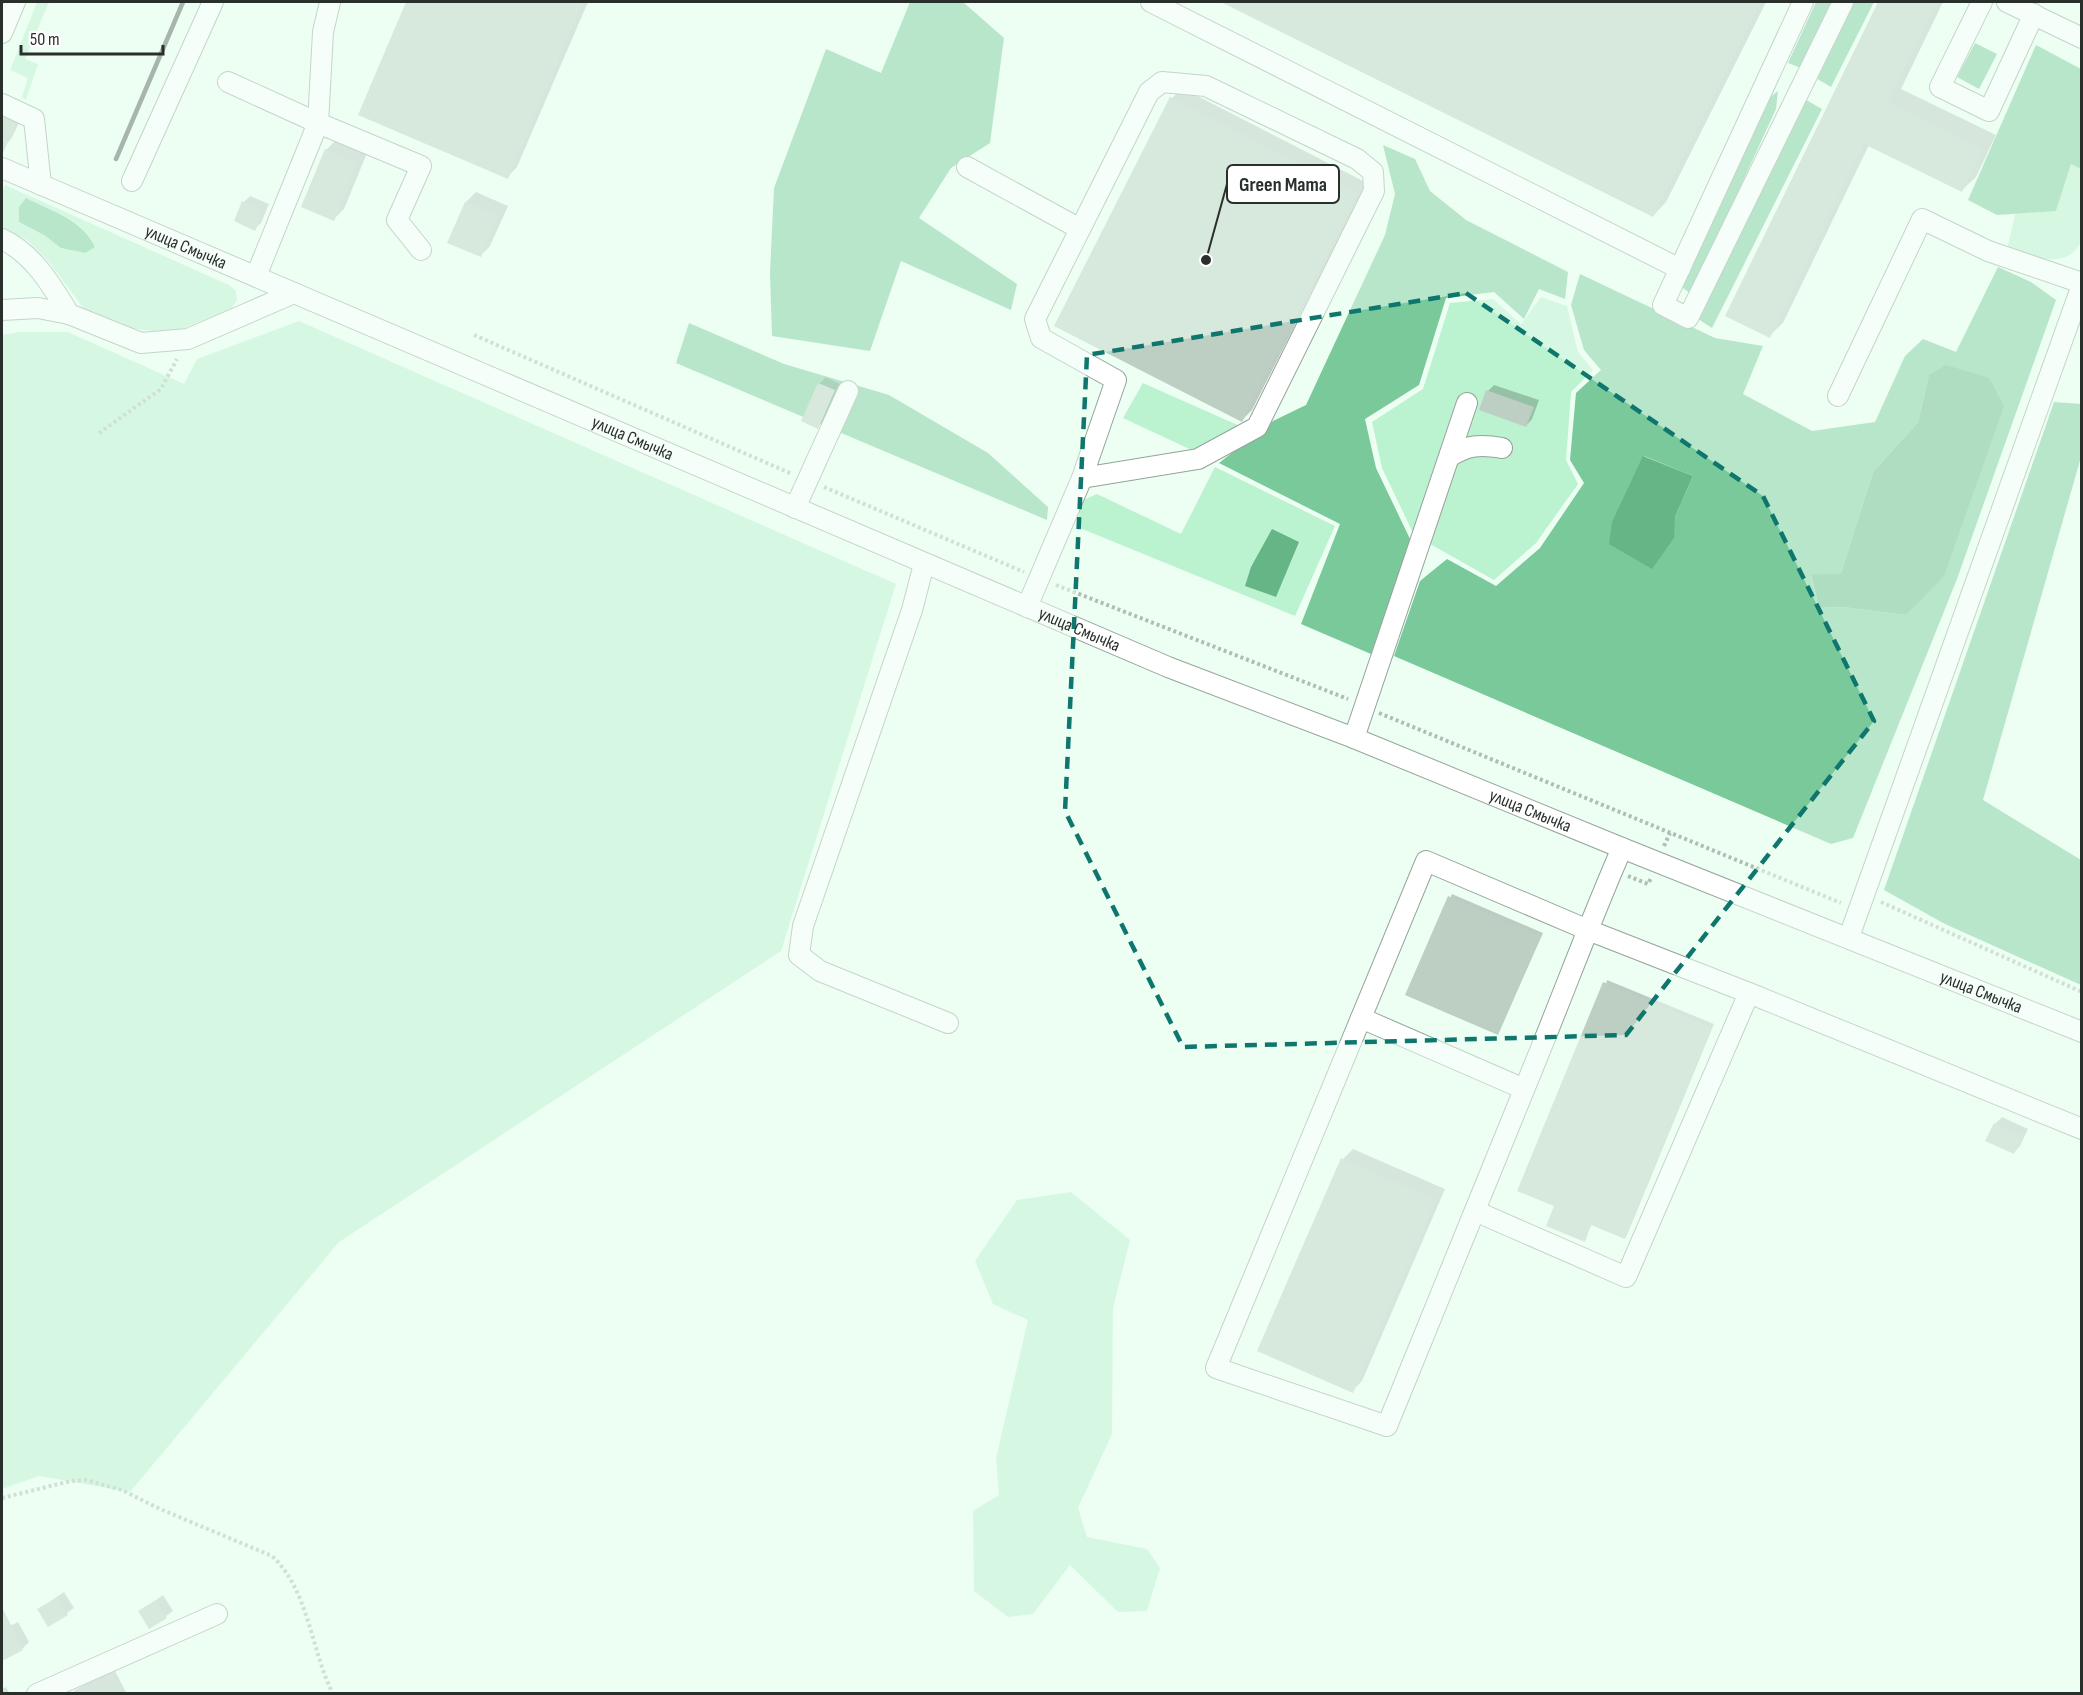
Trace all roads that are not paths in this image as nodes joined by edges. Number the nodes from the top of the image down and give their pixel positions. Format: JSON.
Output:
{"nodes":[{"id":1,"x":15,"y":2,"type":"edge"},
{"id":2,"x":213,"y":2,"type":"edge"},
{"id":3,"x":330,"y":2,"type":"edge"},
{"id":4,"x":1151,"y":2,"type":"edge"},
{"id":5,"x":1803,"y":2,"type":"edge"},
{"id":6,"x":1843,"y":2,"type":"edge"},
{"id":7,"x":1982,"y":2,"type":"edge"},
{"id":8,"x":2007,"y":2,"type":"edge"},
{"id":9,"x":2034,"y":14,"type":"junction"},
{"id":10,"x":2,"y":33,"type":"edge"},
{"id":11,"x":2082,"y":38,"type":"edge"},
{"id":12,"x":228,"y":81,"type":"dead end"},
{"id":13,"x":2,"y":104,"type":"edge"},
{"id":14,"x":318,"y":123,"type":"junction"},
{"id":15,"x":968,"y":167,"type":"dead end"},
{"id":16,"x":2,"y":168,"type":"edge"},
{"id":17,"x":132,"y":181,"type":"dead end"},
{"id":18,"x":40,"y":185,"type":"junction"},
{"id":19,"x":1080,"y":229,"type":"junction"},
{"id":20,"x":2,"y":238,"type":"edge"},
{"id":21,"x":421,"y":250,"type":"dead end"},
{"id":22,"x":1680,"y":269,"type":"junction"},
{"id":23,"x":256,"y":276,"type":"junction"},
{"id":24,"x":2082,"y":284,"type":"edge"},
{"id":25,"x":294,"y":293,"type":"junction"},
{"id":26,"x":2,"y":310,"type":"edge"},
{"id":27,"x":69,"y":314,"type":"junction"},
{"id":28,"x":848,"y":391,"type":"dead end"},
{"id":29,"x":1838,"y":396,"type":"dead end"},
{"id":30,"x":1467,"y":402,"type":"dead end"},
{"id":31,"x":1502,"y":448,"type":"dead end"},
{"id":32,"x":1449,"y":457,"type":"junction"},
{"id":33,"x":1082,"y":478,"type":"junction"},
{"id":34,"x":795,"y":508,"type":"junction"},
{"id":35,"x":924,"y":564,"type":"junction"},
{"id":36,"x":1027,"y":607,"type":"junction"},
{"id":37,"x":1354,"y":738,"type":"junction"},
{"id":38,"x":1622,"y":848,"type":"junction"},
{"id":39,"x":1588,"y":930,"type":"junction"},
{"id":40,"x":1849,"y":937,"type":"junction"},
{"id":41,"x":1749,"y":993,"type":"junction"},
{"id":42,"x":1361,"y":1018,"type":"junction"},
{"id":43,"x":948,"y":1023,"type":"dead end"},
{"id":44,"x":2082,"y":1032,"type":"edge"},
{"id":45,"x":1524,"y":1089,"type":"junction"},
{"id":46,"x":2082,"y":1129,"type":"edge"},
{"id":47,"x":1475,"y":1211,"type":"junction"},
{"id":48,"x":217,"y":1614,"type":"dead end"},
{"id":49,"x":37,"y":1694,"type":"edge"}],
"edges":[{"from":1,"to":10,"type":"street"},
{"from":2,"to":17,"type":"street"},
{"from":3,"to":14,"type":"street"},
{"from":4,"to":22,"type":"street"},
{"from":5,"to":22,"type":"street"},
{"from":6,"to":22,"type":"street"},
{"from":7,"to":9,"type":"street"},
{"from":8,"to":9,"type":"street"},
{"from":9,"to":11,"type":"street"},
{"from":12,"to":14,"type":"street"},
{"from":13,"to":18,"type":"street"},
{"from":14,"to":21,"type":"street"},
{"from":14,"to":23,"type":"street"},
{"from":15,"to":19,"type":"street"},
{"from":16,"to":18,"type":"street","name":"улица Смычка"},
{"from":18,"to":23,"type":"street","name":"улица Смычка"},
{"from":19,"to":33,"type":"street"},
{"from":19,"to":33,"type":"street"},
{"from":20,"to":27,"type":"street"},
{"from":23,"to":25,"type":"street","name":"улица Смычка"},
{"from":24,"to":29,"type":"street"},
{"from":24,"to":40,"type":"street"},
{"from":25,"to":27,"type":"street"},
{"from":25,"to":34,"type":"street","name":"улица Смычка"},
{"from":26,"to":27,"type":"street"},
{"from":28,"to":34,"type":"street"},
{"from":30,"to":32,"type":"street"},
{"from":31,"to":32,"type":"street"},
{"from":32,"to":37,"type":"street"},
{"from":33,"to":36,"type":"street"},
{"from":34,"to":35,"type":"street","name":"улица Смычка"},
{"from":35,"to":36,"type":"street","name":"улица Смычка"},
{"from":35,"to":43,"type":"street"},
{"from":36,"to":37,"type":"street","name":"улица Смычка"},
{"from":37,"to":38,"type":"street","name":"улица Смычка"},
{"from":38,"to":39,"type":"street"},
{"from":38,"to":40,"type":"street","name":"улица Смычка"},
{"from":39,"to":41,"type":"street"},
{"from":39,"to":42,"type":"street"},
{"from":39,"to":45,"type":"street"},
{"from":40,"to":44,"type":"street","name":"улица Смычка"},
{"from":41,"to":46,"type":"street"},
{"from":41,"to":47,"type":"street"},
{"from":42,"to":45,"type":"street"},
{"from":42,"to":47,"type":"street"},
{"from":45,"to":47,"type":"street"},
{"from":48,"to":49,"type":"street"}]}
